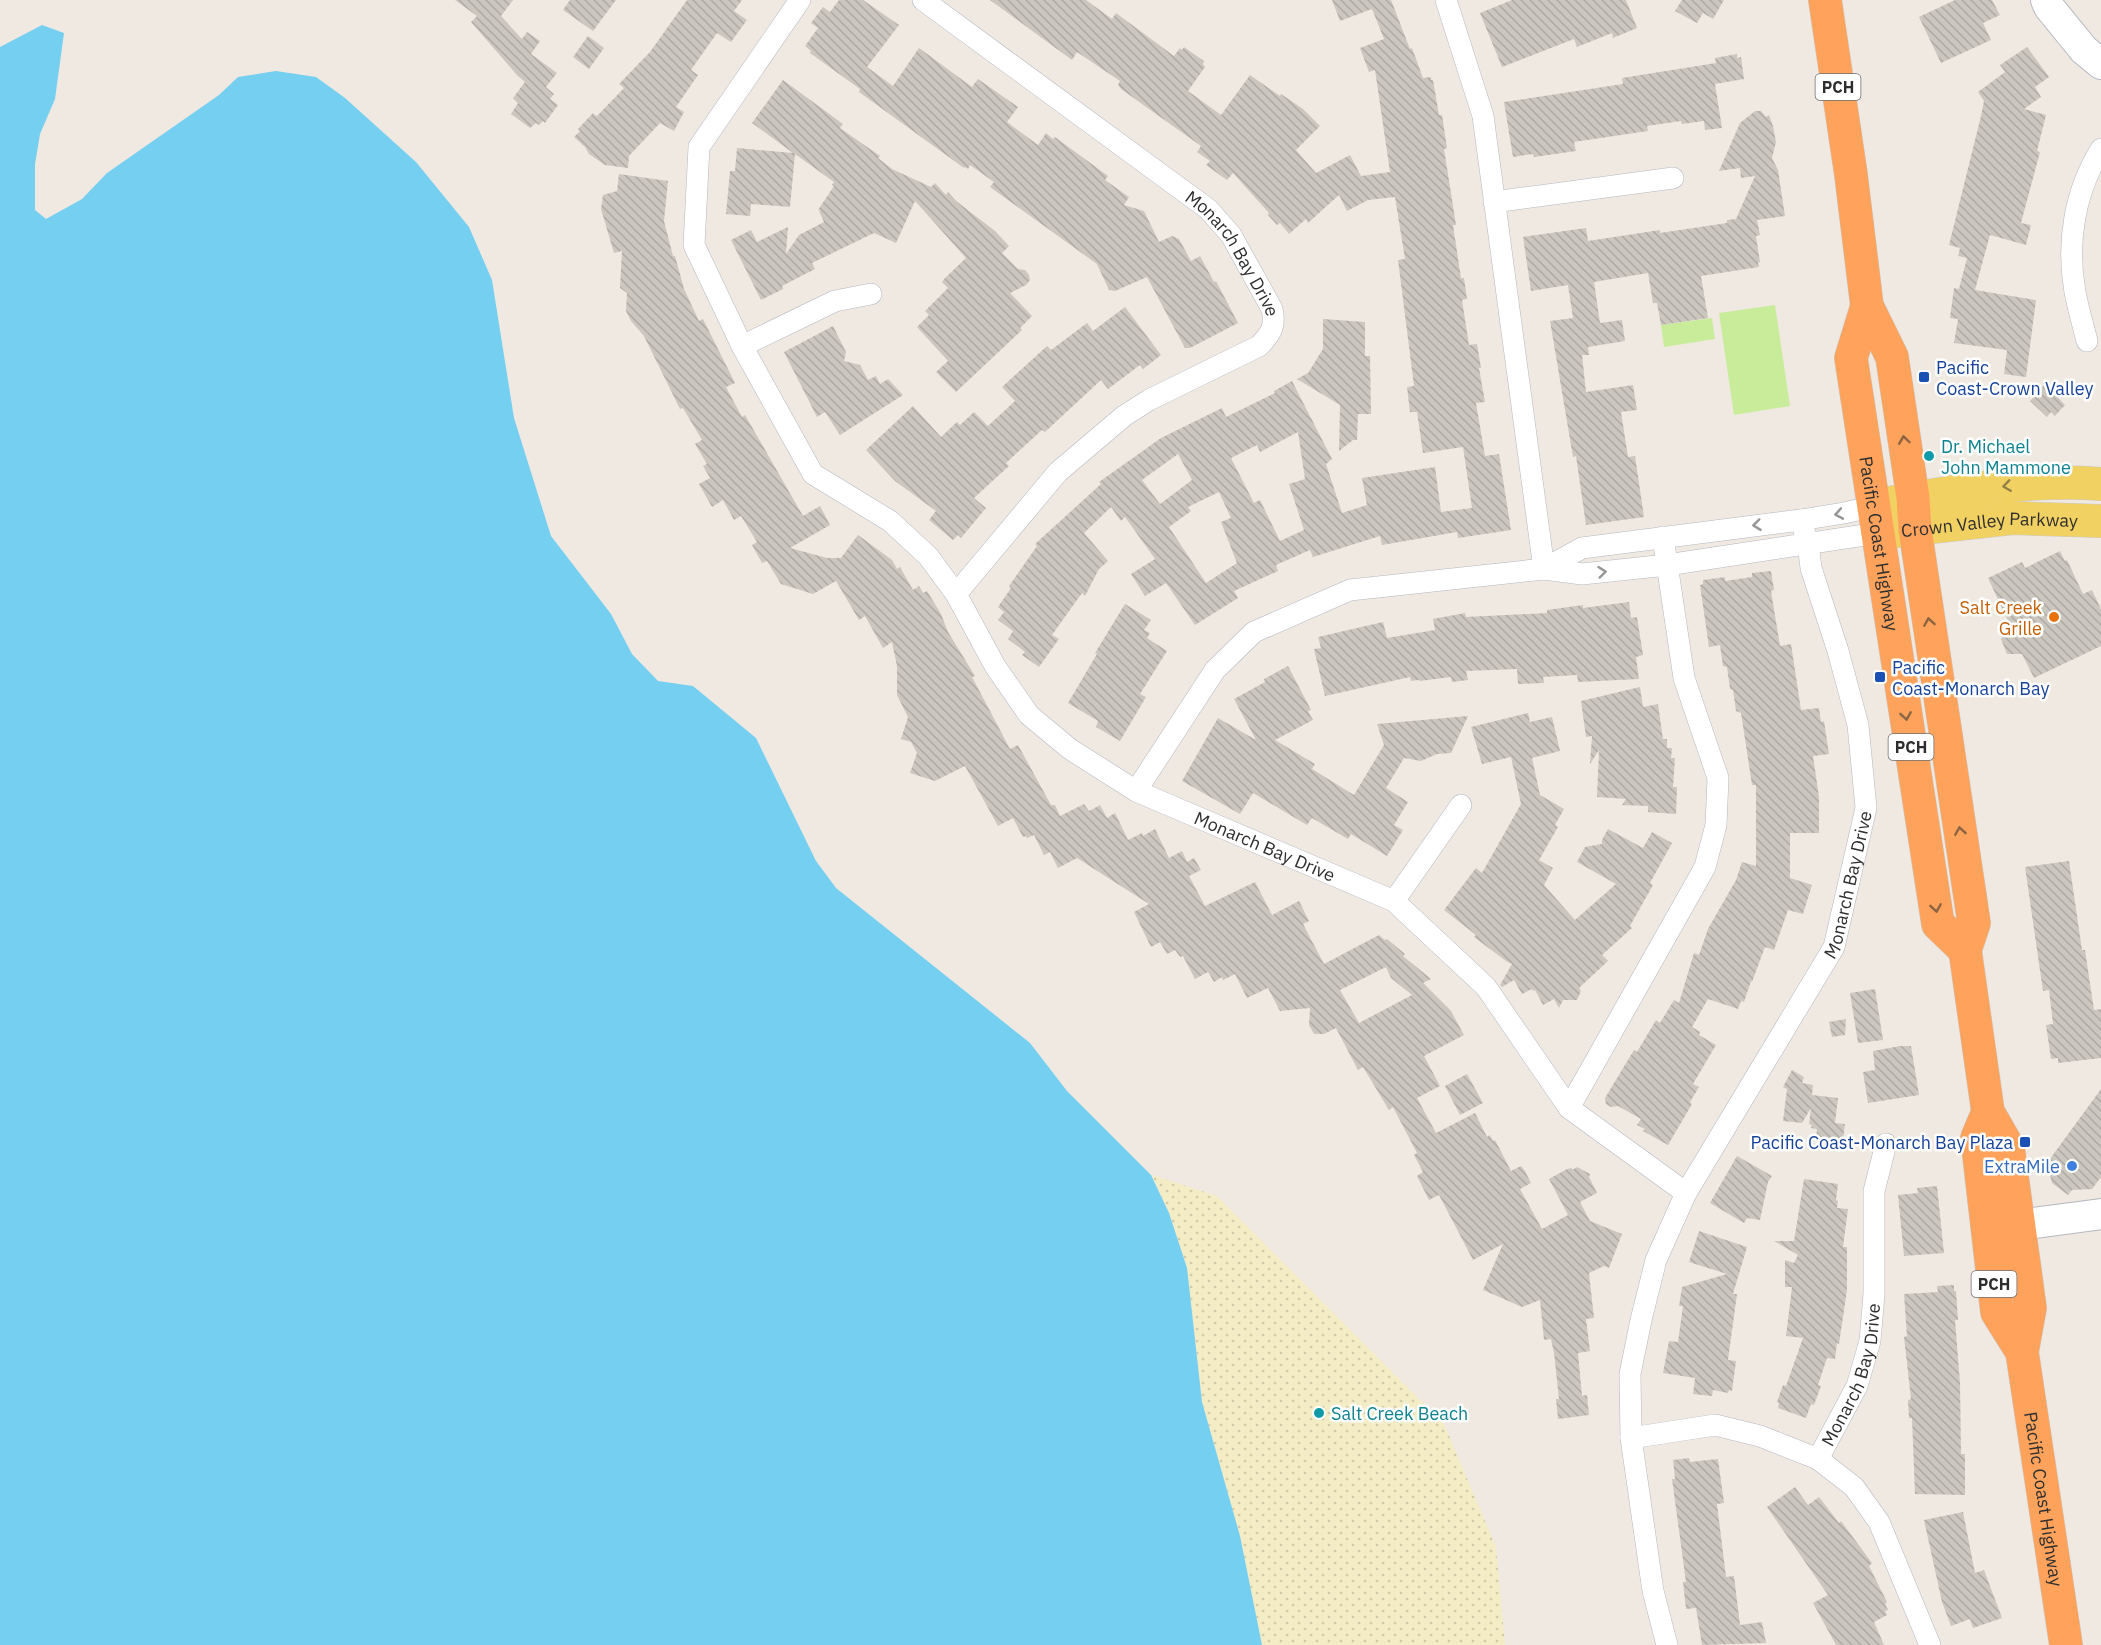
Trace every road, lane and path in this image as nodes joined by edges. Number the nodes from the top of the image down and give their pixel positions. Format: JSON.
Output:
{"nodes":[{"id":1,"x":800,"y":0,"type":"edge"},
{"id":2,"x":923,"y":0,"type":"edge"},
{"id":3,"x":1446,"y":0,"type":"edge"},
{"id":4,"x":1825,"y":0,"type":"edge"},
{"id":5,"x":2046,"y":0,"type":"edge"},
{"id":6,"x":2101,"y":64,"type":"edge"},
{"id":7,"x":2101,"y":148,"type":"edge"},
{"id":8,"x":1673,"y":178,"type":"dead end"},
{"id":9,"x":1494,"y":202,"type":"junction"},
{"id":10,"x":871,"y":294,"type":"dead end"},
{"id":11,"x":1867,"y":306,"type":"junction"},
{"id":12,"x":2087,"y":341,"type":"dead end"},
{"id":13,"x":742,"y":345,"type":"junction"},
{"id":14,"x":2101,"y":484,"type":"edge"},
{"id":15,"x":1914,"y":513,"type":"junction"},
{"id":16,"x":1877,"y":519,"type":"junction"},
{"id":17,"x":1801,"y":520,"type":"junction"},
{"id":18,"x":2101,"y":521,"type":"edge"},
{"id":19,"x":1663,"y":537,"type":"junction"},
{"id":20,"x":1808,"y":544,"type":"junction"},
{"id":21,"x":1667,"y":565,"type":"junction"},
{"id":22,"x":1544,"y":569,"type":"junction"},
{"id":23,"x":956,"y":594,"type":"junction"},
{"id":24,"x":1136,"y":791,"type":"junction"},
{"id":25,"x":1461,"y":805,"type":"dead end"},
{"id":26,"x":1394,"y":901,"type":"junction"},
{"id":27,"x":1965,"y":950,"type":"junction"},
{"id":28,"x":1569,"y":1108,"type":"junction"},
{"id":29,"x":1987,"y":1117,"type":"junction"},
{"id":30,"x":1886,"y":1144,"type":"dead end"},
{"id":31,"x":1686,"y":1193,"type":"junction"},
{"id":32,"x":2101,"y":1214,"type":"edge"},
{"id":33,"x":2019,"y":1225,"type":"junction"},
{"id":34,"x":2022,"y":1352,"type":"junction"},
{"id":35,"x":1631,"y":1438,"type":"junction"},
{"id":36,"x":1818,"y":1459,"type":"junction"},
{"id":37,"x":1667,"y":1645,"type":"edge"},
{"id":38,"x":1930,"y":1645,"type":"edge"},
{"id":39,"x":2066,"y":1645,"type":"edge"}],
"edges":[{"from":1,"to":13,"type":"street","name":"Monarch Bay Drive"},
{"from":2,"to":23,"type":"street","name":"Monarch Bay Drive"},
{"from":3,"to":9,"type":"street"},
{"from":4,"to":11,"type":"highway","name":"Pacific Coast Highway","number":"PCH"},
{"from":5,"to":6,"type":"street"},
{"from":7,"to":12,"type":"street"},
{"from":8,"to":9,"type":"street"},
{"from":9,"to":22,"type":"street"},
{"from":10,"to":13,"type":"street"},
{"from":15,"to":11,"type":"highway","name":"Pacific Coast Highway","number":"PCH","one_way":true},
{"from":11,"to":16,"type":"highway","name":"Pacific Coast Highway","number":"PCH"},
{"from":13,"to":23,"type":"street","name":"Monarch Bay Drive"},
{"from":14,"to":15,"type":"main road","name":"Crown Valley Parkway","one_way":true},
{"from":15,"to":16,"type":"main road","name":"Crown Valley Parkway"},
{"from":15,"to":18,"type":"main road","name":"Crown Valley Parkway"},
{"from":27,"to":15,"type":"highway","name":"Pacific Coast Highway","number":"PCH","one_way":true},
{"from":16,"to":17,"type":"street","one_way":true},
{"from":16,"to":20,"type":"street"},
{"from":16,"to":27,"type":"highway","name":"Pacific Coast Highway","number":"PCH","one_way":true},
{"from":17,"to":19,"type":"street","one_way":true},
{"from":17,"to":20,"type":"street","name":"Monarch Bay Drive"},
{"from":19,"to":21,"type":"street"},
{"from":19,"to":22,"type":"street"},
{"from":20,"to":21,"type":"street"},
{"from":20,"to":31,"type":"street","name":"Monarch Bay Drive"},
{"from":22,"to":21,"type":"street","one_way":true},
{"from":21,"to":28,"type":"street"},
{"from":22,"to":24,"type":"street"},
{"from":23,"to":24,"type":"street","name":"Monarch Bay Drive"},
{"from":24,"to":26,"type":"street","name":"Monarch Bay Drive"},
{"from":25,"to":26,"type":"street"},
{"from":26,"to":28,"type":"street","name":"Monarch Bay Drive"},
{"from":27,"to":29,"type":"highway","name":"Pacific Coast Highway","number":"PCH"},
{"from":28,"to":31,"type":"street","name":"Monarch Bay Drive"},
{"from":29,"to":33,"type":"highway","name":"Pacific Coast Highway","number":"PCH"},
{"from":29,"to":34,"type":"highway","name":"Pacific Coast Highway","number":"PCH"},
{"from":30,"to":36,"type":"street","name":"Monarch Bay Drive"},
{"from":31,"to":35,"type":"street","name":"Monarch Bay Drive"},
{"from":32,"to":33,"type":"street"},
{"from":33,"to":34,"type":"highway","name":"Pacific Coast Highway","number":"PCH"},
{"from":34,"to":39,"type":"highway","name":"Pacific Coast Highway","number":"PCH"},
{"from":35,"to":36,"type":"street","name":"Monarch Bay Drive"},
{"from":35,"to":37,"type":"street","name":"Monarch Bay Drive"},
{"from":36,"to":38,"type":"street","name":"Monarch Bay Drive"}]}
